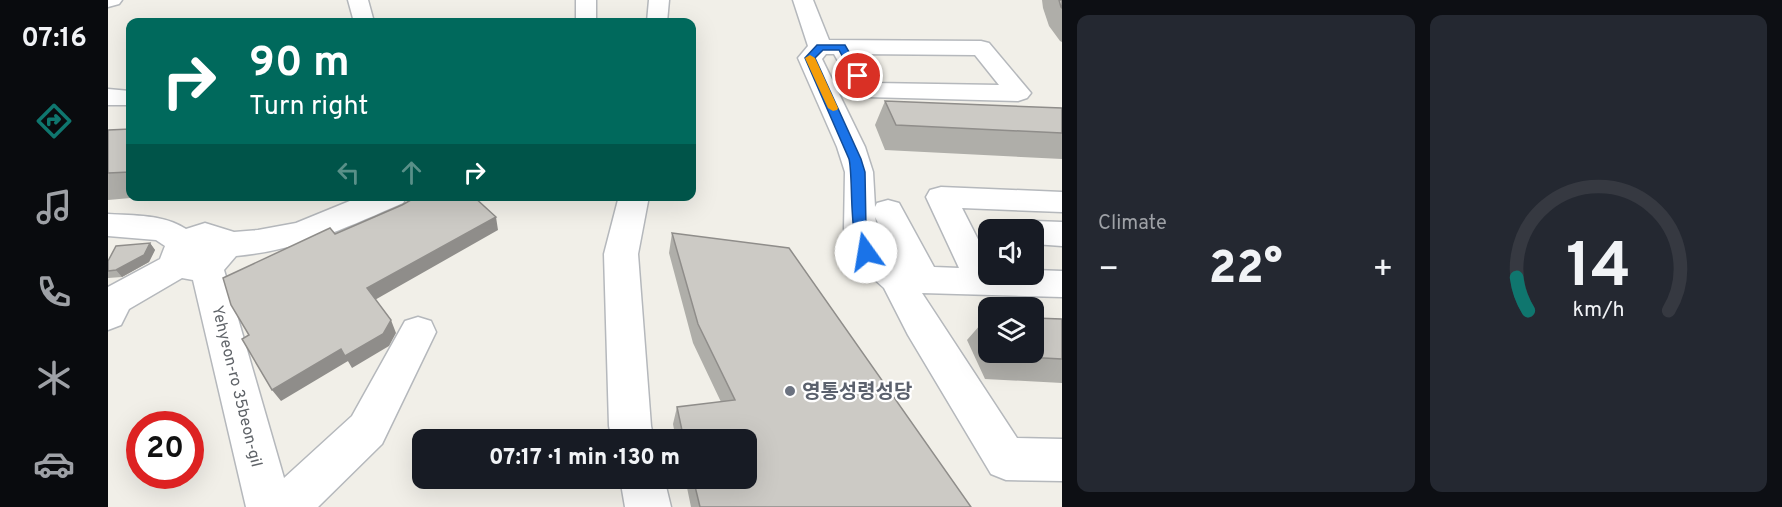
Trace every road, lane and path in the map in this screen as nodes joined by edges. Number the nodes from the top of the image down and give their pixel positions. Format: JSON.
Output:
{"nodes":[{"id":1,"x":358,"y":0,"type":"edge"},
{"id":2,"x":586,"y":0,"type":"edge"},
{"id":3,"x":659,"y":0,"type":"edge"},
{"id":4,"x":803,"y":0,"type":"edge"},
{"id":5,"x":363,"y":18,"type":"edge"},
{"id":6,"x":586,"y":18,"type":"edge"},
{"id":7,"x":657,"y":18,"type":"edge"},
{"id":8,"x":831,"y":47,"type":"junction"},
{"id":9,"x":886,"y":47,"type":"junction"},
{"id":10,"x":938,"y":47,"type":"junction"},
{"id":11,"x":913,"y":91,"type":"junction"},
{"id":12,"x":970,"y":92,"type":"junction"},
{"id":13,"x":108,"y":98,"type":"edge"},
{"id":14,"x":126,"y":98,"type":"edge"},
{"id":15,"x":380,"y":201,"type":"edge"},
{"id":16,"x":633,"y":201,"type":"edge"},
{"id":17,"x":1062,"y":202,"type":"edge"},
{"id":18,"x":888,"y":211,"type":"dead end"},
{"id":19,"x":108,"y":225,"type":"edge"},
{"id":20,"x":973,"y":231,"type":"edge"},
{"id":21,"x":1044,"y":233,"type":"edge"},
{"id":22,"x":1062,"y":234,"type":"edge"},
{"id":23,"x":199,"y":254,"type":"junction"},
{"id":24,"x":978,"y":256,"type":"edge"},
{"id":25,"x":910,"y":279,"type":"junction"},
{"id":26,"x":978,"y":281,"type":"edge"},
{"id":27,"x":1044,"y":283,"type":"edge"},
{"id":28,"x":1062,"y":284,"type":"edge"},
{"id":29,"x":108,"y":315,"type":"edge"},
{"id":30,"x":418,"y":332,"type":"dead end"},
{"id":31,"x":631,"y":429,"type":"edge"},
{"id":32,"x":1062,"y":460,"type":"edge"},
{"id":33,"x":644,"y":489,"type":"edge"},
{"id":34,"x":269,"y":507,"type":"edge"},
{"id":35,"x":285,"y":507,"type":"edge"},
{"id":36,"x":648,"y":507,"type":"edge"}],
"edges":[{"from":1,"to":5,"type":"street"},
{"from":2,"to":6,"type":"street"},
{"from":3,"to":7,"type":"street"},
{"from":4,"to":8,"type":"street"},
{"from":8,"to":9,"type":"street"},
{"from":8,"to":11,"type":"street"},
{"from":8,"to":25,"type":"street"},
{"from":9,"to":10,"type":"street"},
{"from":9,"to":11,"type":"street"},
{"from":10,"to":12,"type":"street"},
{"from":10,"to":12,"type":"street"},
{"from":11,"to":12,"type":"street"},
{"from":13,"to":14,"type":"street"},
{"from":15,"to":23,"type":"street"},
{"from":16,"to":31,"type":"street"},
{"from":17,"to":20,"type":"street"},
{"from":18,"to":25,"type":"street"},
{"from":19,"to":23,"type":"street"},
{"from":20,"to":24,"type":"street"},
{"from":21,"to":22,"type":"street"},
{"from":23,"to":29,"type":"street"},
{"from":23,"to":34,"type":"street","name":"Yehyeon-ro 35beon-gil"},
{"from":25,"to":26,"type":"street"},
{"from":25,"to":32,"type":"street"},
{"from":27,"to":28,"type":"street"},
{"from":30,"to":35,"type":"street"},
{"from":33,"to":36,"type":"street"}]}
